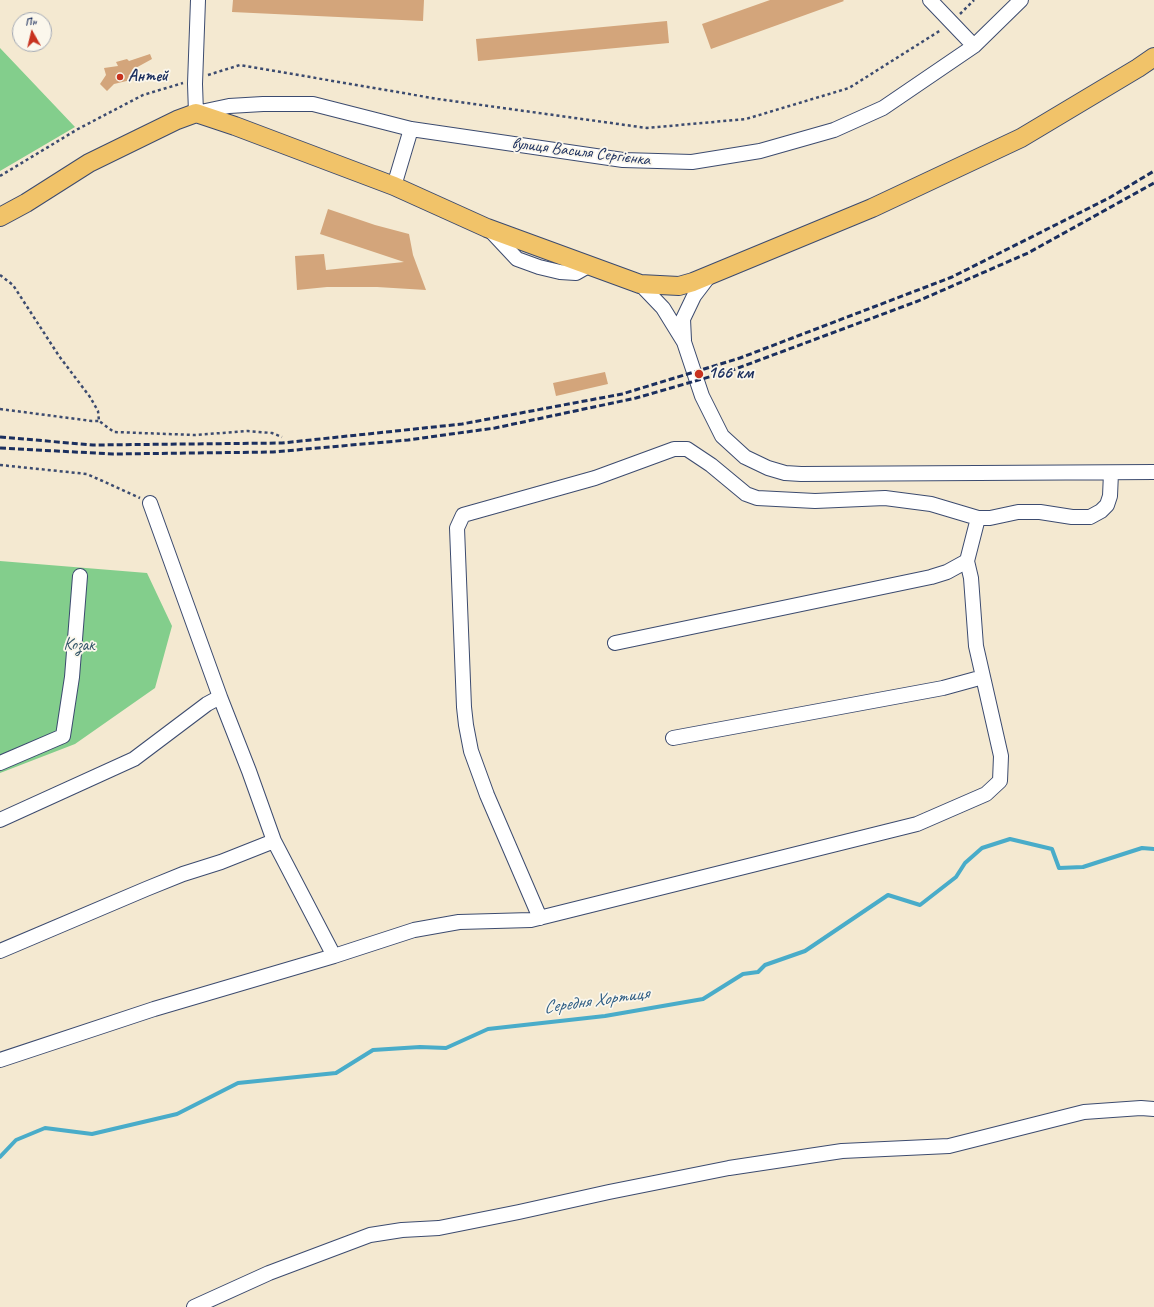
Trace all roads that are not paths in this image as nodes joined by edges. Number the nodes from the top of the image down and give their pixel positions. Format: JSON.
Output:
{"nodes":[{"id":1,"x":198,"y":0,"type":"edge"},
{"id":2,"x":930,"y":0,"type":"edge"},
{"id":3,"x":1021,"y":0,"type":"edge"},
{"id":4,"x":974,"y":46,"type":"junction"},
{"id":5,"x":1154,"y":57,"type":"edge"},
{"id":6,"x":196,"y":113,"type":"junction"},
{"id":7,"x":411,"y":129,"type":"junction"},
{"id":8,"x":394,"y":186,"type":"junction"},
{"id":9,"x":0,"y":216,"type":"edge"},
{"id":10,"x":710,"y":274,"type":"junction"},
{"id":11,"x":640,"y":284,"type":"junction"},
{"id":12,"x":684,"y":342,"type":"junction"},
{"id":13,"x":1154,"y":472,"type":"edge"},
{"id":14,"x":1111,"y":473,"type":"junction"},
{"id":15,"x":150,"y":503,"type":"road end"},
{"id":16,"x":978,"y":518,"type":"junction"},
{"id":17,"x":967,"y":561,"type":"junction"},
{"id":18,"x":80,"y":576,"type":"dead end"},
{"id":19,"x":615,"y":643,"type":"dead end"},
{"id":20,"x":983,"y":677,"type":"junction"},
{"id":21,"x":220,"y":697,"type":"junction"},
{"id":22,"x":673,"y":738,"type":"dead end"},
{"id":23,"x":0,"y":763,"type":"edge"},
{"id":24,"x":0,"y":820,"type":"edge"},
{"id":25,"x":274,"y":841,"type":"junction"},
{"id":26,"x":540,"y":918,"type":"junction"},
{"id":27,"x":0,"y":951,"type":"edge"},
{"id":28,"x":334,"y":956,"type":"junction"},
{"id":29,"x":0,"y":1060,"type":"edge"},
{"id":30,"x":1154,"y":1109,"type":"edge"},
{"id":31,"x":194,"y":1307,"type":"edge"}],
"edges":[{"from":1,"to":6,"type":"street"},
{"from":2,"to":4,"type":"street"},
{"from":3,"to":4,"type":"street","name":"вулиця Василя Сергієнка"},
{"from":4,"to":7,"type":"street","name":"вулиця Василя Сергієнка"},
{"from":5,"to":10,"type":"main road"},
{"from":6,"to":7,"type":"street","name":"вулиця Василя Сергієнка"},
{"from":6,"to":8,"type":"main road"},
{"from":6,"to":9,"type":"main road","name":"вулиця Василя Сергієнка"},
{"from":7,"to":8,"type":"street"},
{"from":8,"to":11,"type":"main road"},
{"from":10,"to":11,"type":"main road"},
{"from":10,"to":12,"type":"street"},
{"from":11,"to":12,"type":"street"},
{"from":12,"to":14,"type":"street"},
{"from":13,"to":14,"type":"street"},
{"from":14,"to":16,"type":"street"},
{"from":15,"to":21,"type":"street"},
{"from":16,"to":17,"type":"street"},
{"from":16,"to":26,"type":"street"},
{"from":17,"to":19,"type":"street"},
{"from":17,"to":20,"type":"street"},
{"from":18,"to":23,"type":"street"},
{"from":20,"to":22,"type":"street"},
{"from":20,"to":26,"type":"street"},
{"from":21,"to":24,"type":"street"},
{"from":21,"to":25,"type":"street"},
{"from":25,"to":27,"type":"street"},
{"from":25,"to":28,"type":"street"},
{"from":26,"to":28,"type":"street"},
{"from":28,"to":29,"type":"street"},
{"from":30,"to":31,"type":"street"}]}
